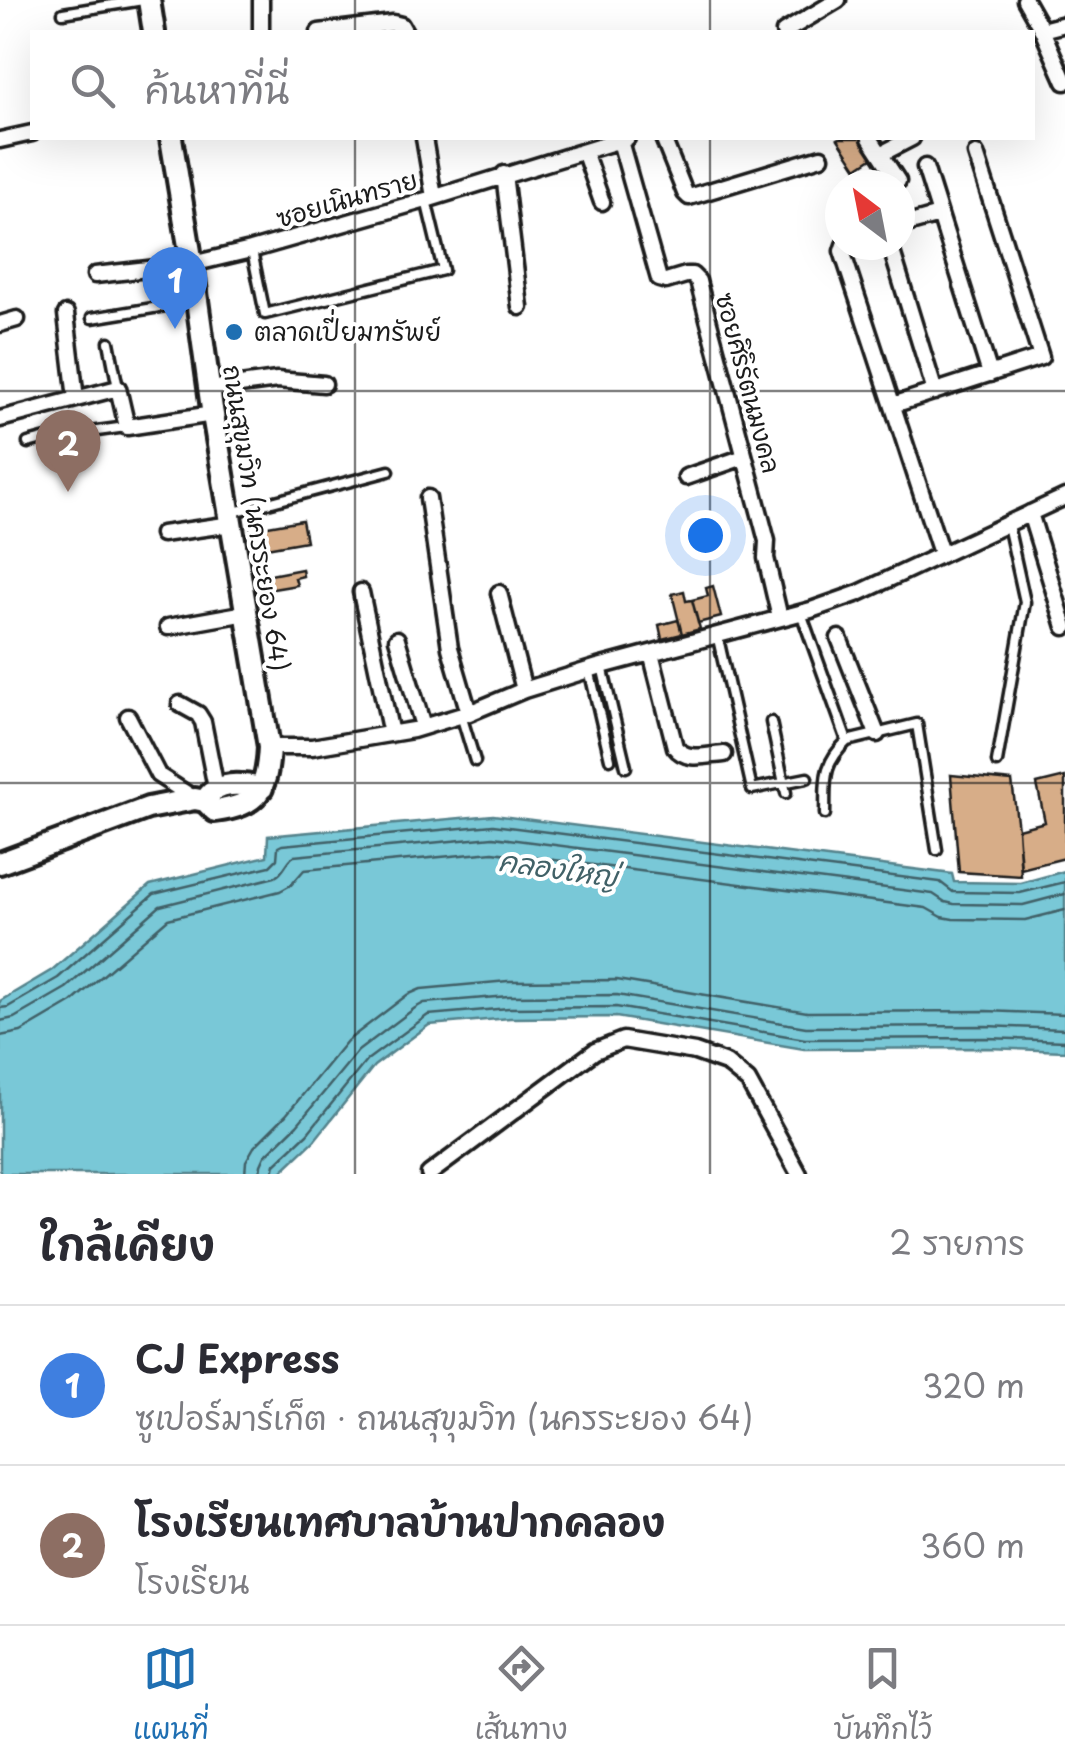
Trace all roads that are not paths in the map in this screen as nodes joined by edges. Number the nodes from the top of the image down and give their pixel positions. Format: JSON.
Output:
{"nodes":[{"id":1,"x":146,"y":0,"type":"edge"},
{"id":2,"x":260,"y":0,"type":"edge"},
{"id":3,"x":838,"y":0,"type":"edge"},
{"id":4,"x":1024,"y":0,"type":"edge"},
{"id":5,"x":63,"y":13,"type":"dead end"},
{"id":6,"x":808,"y":16,"type":"junction"},
{"id":7,"x":1065,"y":24,"type":"edge"},
{"id":8,"x":154,"y":30,"type":"edge"},
{"id":9,"x":261,"y":30,"type":"edge"},
{"id":10,"x":335,"y":30,"type":"edge"},
{"id":11,"x":404,"y":30,"type":"edge"},
{"id":12,"x":787,"y":30,"type":"edge"},
{"id":13,"x":812,"y":30,"type":"edge"},
{"id":14,"x":1042,"y":30,"type":"junction"},
{"id":15,"x":1065,"y":82,"type":"edge"},
{"id":16,"x":30,"y":132,"type":"edge"},
{"id":17,"x":0,"y":140,"type":"edge"},
{"id":18,"x":171,"y":140,"type":"edge"},
{"id":19,"x":424,"y":140,"type":"edge"},
{"id":20,"x":620,"y":140,"type":"edge"},
{"id":21,"x":623,"y":140,"type":"edge"},
{"id":22,"x":664,"y":140,"type":"edge"},
{"id":23,"x":871,"y":140,"type":"edge"},
{"id":24,"x":908,"y":140,"type":"edge"},
{"id":25,"x":584,"y":151,"type":"junction"},
{"id":26,"x":881,"y":154,"type":"junction"},
{"id":27,"x":976,"y":154,"type":"dead end"},
{"id":28,"x":821,"y":157,"type":"dead end"},
{"id":29,"x":924,"y":167,"type":"dead end"},
{"id":30,"x":891,"y":170,"type":"edge"},
{"id":31,"x":504,"y":174,"type":"junction"},
{"id":32,"x":430,"y":199,"type":"junction"},
{"id":33,"x":602,"y":202,"type":"dead end"},
{"id":34,"x":939,"y":215,"type":"junction"},
{"id":35,"x":915,"y":222,"type":"edge"},
{"id":36,"x":252,"y":250,"type":"junction"},
{"id":37,"x":845,"y":260,"type":"edge"},
{"id":38,"x":895,"y":260,"type":"edge"},
{"id":39,"x":192,"y":264,"type":"junction"},
{"id":40,"x":95,"y":275,"type":"dead end"},
{"id":41,"x":196,"y":301,"type":"junction"},
{"id":42,"x":520,"y":308,"type":"dead end"},
{"id":43,"x":66,"y":314,"type":"dead end"},
{"id":44,"x":92,"y":318,"type":"dead end"},
{"id":45,"x":17,"y":319,"type":"dead end"},
{"id":46,"x":0,"y":324,"type":"edge"},
{"id":47,"x":109,"y":342,"type":"dead end"},
{"id":48,"x":990,"y":374,"type":"junction"},
{"id":49,"x":324,"y":384,"type":"dead end"},
{"id":50,"x":118,"y":388,"type":"junction"},
{"id":51,"x":210,"y":390,"type":"junction"},
{"id":52,"x":935,"y":392,"type":"junction"},
{"id":53,"x":76,"y":399,"type":"junction"},
{"id":54,"x":894,"y":405,"type":"junction"},
{"id":55,"x":214,"y":414,"type":"junction"},
{"id":56,"x":0,"y":419,"type":"edge"},
{"id":57,"x":126,"y":427,"type":"junction"},
{"id":58,"x":28,"y":443,"type":"dead end"},
{"id":59,"x":744,"y":457,"type":"junction"},
{"id":60,"x":390,"y":471,"type":"dead end"},
{"id":61,"x":686,"y":477,"type":"dead end"},
{"id":62,"x":1065,"y":497,"type":"edge"},
{"id":63,"x":428,"y":498,"type":"dead end"},
{"id":64,"x":1030,"y":513,"type":"junction"},
{"id":65,"x":231,"y":518,"type":"junction"},
{"id":66,"x":1008,"y":524,"type":"junction"},
{"id":67,"x":162,"y":534,"type":"dead end"},
{"id":68,"x":940,"y":553,"type":"junction"},
{"id":69,"x":361,"y":592,"type":"dead end"},
{"id":70,"x":499,"y":594,"type":"dead end"},
{"id":71,"x":246,"y":613,"type":"junction"},
{"id":72,"x":801,"y":613,"type":"junction"},
{"id":73,"x":780,"y":618,"type":"junction"},
{"id":74,"x":1064,"y":623,"type":"edge"},
{"id":75,"x":168,"y":627,"type":"dead end"},
{"id":76,"x":717,"y":634,"type":"junction"},
{"id":77,"x":838,"y":638,"type":"dead end"},
{"id":78,"x":396,"y":640,"type":"dead end"},
{"id":79,"x":651,"y":653,"type":"junction"},
{"id":80,"x":595,"y":668,"type":"junction"},
{"id":81,"x":524,"y":690,"type":"junction"},
{"id":82,"x":180,"y":704,"type":"dead end"},
{"id":83,"x":465,"y":714,"type":"junction"},
{"id":84,"x":128,"y":717,"type":"dead end"},
{"id":85,"x":772,"y":722,"type":"dead end"},
{"id":86,"x":423,"y":726,"type":"junction"},
{"id":87,"x":391,"y":734,"type":"junction"},
{"id":88,"x":877,"y":734,"type":"junction"},
{"id":89,"x":848,"y":741,"type":"junction"},
{"id":90,"x":269,"y":746,"type":"junction"},
{"id":91,"x":724,"y":754,"type":"dead end"},
{"id":92,"x":610,"y":759,"type":"dead end"},
{"id":93,"x":474,"y":761,"type":"dead end"},
{"id":94,"x":998,"y":762,"type":"dead end"},
{"id":95,"x":626,"y":767,"type":"dead end"},
{"id":96,"x":807,"y":778,"type":"dead end"},
{"id":97,"x":785,"y":788,"type":"junction"},
{"id":98,"x":205,"y":796,"type":"junction"},
{"id":99,"x":825,"y":814,"type":"dead end"},
{"id":100,"x":937,"y":850,"type":"dead end"},
{"id":101,"x":0,"y":863,"type":"edge"},
{"id":102,"x":429,"y":1174,"type":"edge"},
{"id":103,"x":800,"y":1174,"type":"edge"}],
"edges":[{"from":1,"to":5,"type":"lane"},
{"from":1,"to":8,"type":"street"},
{"from":2,"to":9,"type":"street"},
{"from":3,"to":6,"type":"street"},
{"from":4,"to":14,"type":"street"},
{"from":6,"to":12,"type":"street"},
{"from":6,"to":13,"type":"street"},
{"from":7,"to":14,"type":"street"},
{"from":10,"to":11,"type":"street"},
{"from":14,"to":15,"type":"street"},
{"from":16,"to":17,"type":"street"},
{"from":18,"to":39,"type":"street","name":"ถนนสุขุมวิท (นครระยอง 64)"},
{"from":19,"to":32,"type":"street"},
{"from":20,"to":25,"type":"street","name":"ซอยเนินทราย"},
{"from":21,"to":59,"type":"street","name":"ซอยศิริรัตนมงคล"},
{"from":22,"to":28,"type":"street"},
{"from":23,"to":26,"type":"street"},
{"from":24,"to":26,"type":"street"},
{"from":25,"to":31,"type":"street","name":"ซอยเนินทราย"},
{"from":25,"to":33,"type":"street"},
{"from":26,"to":30,"type":"street"},
{"from":27,"to":48,"type":"street"},
{"from":29,"to":34,"type":"street"},
{"from":31,"to":32,"type":"street","name":"ซอยเนินทราย"},
{"from":31,"to":42,"type":"street"},
{"from":32,"to":36,"type":"street","name":"ซอยเนินทราย"},
{"from":32,"to":36,"type":"lane"},
{"from":34,"to":35,"type":"street"},
{"from":34,"to":48,"type":"street"},
{"from":36,"to":39,"type":"street","name":"ซอยเนินทราย"},
{"from":37,"to":54,"type":"street"},
{"from":38,"to":52,"type":"street"},
{"from":39,"to":40,"type":"street","name":"ซอยเนินทราย"},
{"from":39,"to":41,"type":"street","name":"ถนนสุขุมวิท (นครระยอง 64)"},
{"from":41,"to":44,"type":"lane"},
{"from":41,"to":51,"type":"street","name":"ถนนสุขุมวิท (นครระยอง 64)"},
{"from":43,"to":53,"type":"street"},
{"from":45,"to":46,"type":"street"},
{"from":47,"to":50,"type":"lane"},
{"from":48,"to":52,"type":"street"},
{"from":49,"to":51,"type":"street"},
{"from":50,"to":53,"type":"street"},
{"from":50,"to":57,"type":"street"},
{"from":51,"to":55,"type":"street","name":"ถนนสุขุมวิท (นครระยอง 64)"},
{"from":52,"to":54,"type":"street"},
{"from":53,"to":56,"type":"street"},
{"from":54,"to":68,"type":"street"},
{"from":55,"to":57,"type":"street"},
{"from":55,"to":65,"type":"street","name":"ถนนสุขุมวิท (นครระยอง 64)"},
{"from":57,"to":58,"type":"lane"},
{"from":59,"to":61,"type":"street"},
{"from":59,"to":73,"type":"street","name":"ซอยศิริรัตนมงคล"},
{"from":60,"to":65,"type":"lane"},
{"from":62,"to":64,"type":"street"},
{"from":63,"to":83,"type":"street"},
{"from":64,"to":66,"type":"street"},
{"from":64,"to":74,"type":"street"},
{"from":65,"to":67,"type":"street"},
{"from":65,"to":71,"type":"street","name":"ถนนสุขุมวิท (นครระยอง 64)"},
{"from":66,"to":68,"type":"street"},
{"from":66,"to":94,"type":"lane"},
{"from":68,"to":72,"type":"street"},
{"from":69,"to":87,"type":"street"},
{"from":70,"to":81,"type":"street"},
{"from":71,"to":75,"type":"street"},
{"from":71,"to":90,"type":"street","name":"ถนนสุขุมวิท (นครระยอง 64)"},
{"from":72,"to":73,"type":"street"},
{"from":72,"to":89,"type":"lane"},
{"from":73,"to":76,"type":"street"},
{"from":76,"to":79,"type":"street"},
{"from":76,"to":97,"type":"lane"},
{"from":77,"to":88,"type":"street"},
{"from":78,"to":86,"type":"street"},
{"from":79,"to":80,"type":"street"},
{"from":79,"to":91,"type":"street"},
{"from":80,"to":81,"type":"street"},
{"from":80,"to":92,"type":"lane"},
{"from":80,"to":95,"type":"lane"},
{"from":81,"to":83,"type":"street"},
{"from":82,"to":98,"type":"street"},
{"from":83,"to":86,"type":"street"},
{"from":83,"to":93,"type":"lane"},
{"from":84,"to":98,"type":"street"},
{"from":85,"to":97,"type":"lane"},
{"from":86,"to":87,"type":"street"},
{"from":87,"to":90,"type":"street"},
{"from":88,"to":89,"type":"lane"},
{"from":88,"to":100,"type":"lane"},
{"from":89,"to":99,"type":"lane"},
{"from":90,"to":98,"type":"street","name":"ถนนสุขุมวิท (นครระยอง 64)"},
{"from":96,"to":97,"type":"lane"},
{"from":98,"to":101,"type":"street"},
{"from":102,"to":103,"type":"street"}]}
